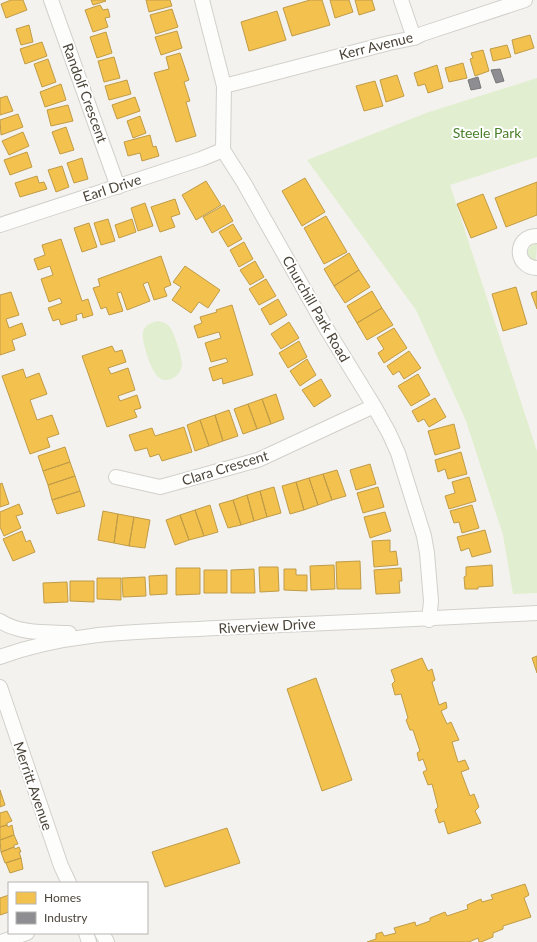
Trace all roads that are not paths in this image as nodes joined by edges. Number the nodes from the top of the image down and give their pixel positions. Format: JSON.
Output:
{"nodes":[{"id":1,"x":51,"y":0,"type":"edge"},
{"id":2,"x":202,"y":0,"type":"edge"},
{"id":3,"x":401,"y":0,"type":"edge"},
{"id":4,"x":526,"y":0,"type":"edge"},
{"id":5,"x":414,"y":38,"type":"junction"},
{"id":6,"x":224,"y":86,"type":"junction"},
{"id":7,"x":223,"y":150,"type":"junction"},
{"id":8,"x":118,"y":187,"type":"junction"},
{"id":9,"x":1,"y":220,"type":"edge"},
{"id":10,"x":537,"y":236,"type":"edge"},
{"id":11,"x":537,"y":268,"type":"edge"},
{"id":12,"x":374,"y":406,"type":"junction"},
{"id":13,"x":116,"y":476,"type":"dead end"},
{"id":14,"x":537,"y":613,"type":"edge"},
{"id":15,"x":429,"y":620,"type":"junction"},
{"id":16,"x":0,"y":621,"type":"edge"},
{"id":17,"x":96,"y":634,"type":"junction"},
{"id":18,"x":0,"y":657,"type":"edge"},
{"id":19,"x":0,"y":687,"type":"edge"},
{"id":20,"x":68,"y":882,"type":"edge"},
{"id":21,"x":24,"y":934,"type":"edge"},
{"id":22,"x":1,"y":942,"type":"edge"}],
"edges":[{"from":1,"to":8,"type":"street","name":"Randolf Crescent"},
{"from":2,"to":6,"type":"street"},
{"from":3,"to":5,"type":"street"},
{"from":4,"to":5,"type":"street","name":"Kerr Avenue"},
{"from":5,"to":6,"type":"street","name":"Kerr Avenue"},
{"from":6,"to":7,"type":"street"},
{"from":7,"to":8,"type":"street","name":"Earl Drive"},
{"from":7,"to":12,"type":"street","name":"Churchill Park Road"},
{"from":8,"to":9,"type":"street","name":"Earl Drive"},
{"from":10,"to":11,"type":"street"},
{"from":12,"to":13,"type":"street","name":"Clara Crescent"},
{"from":12,"to":15,"type":"street","name":"Churchill Park Road"},
{"from":14,"to":15,"type":"street","name":"Riverview Drive"},
{"from":15,"to":17,"type":"street","name":"Riverview Drive"},
{"from":16,"to":17,"type":"street"},
{"from":17,"to":18,"type":"street","name":"Riverview Drive"},
{"from":19,"to":20,"type":"street","name":"Merritt Avenue"},
{"from":21,"to":22,"type":"street"}]}
